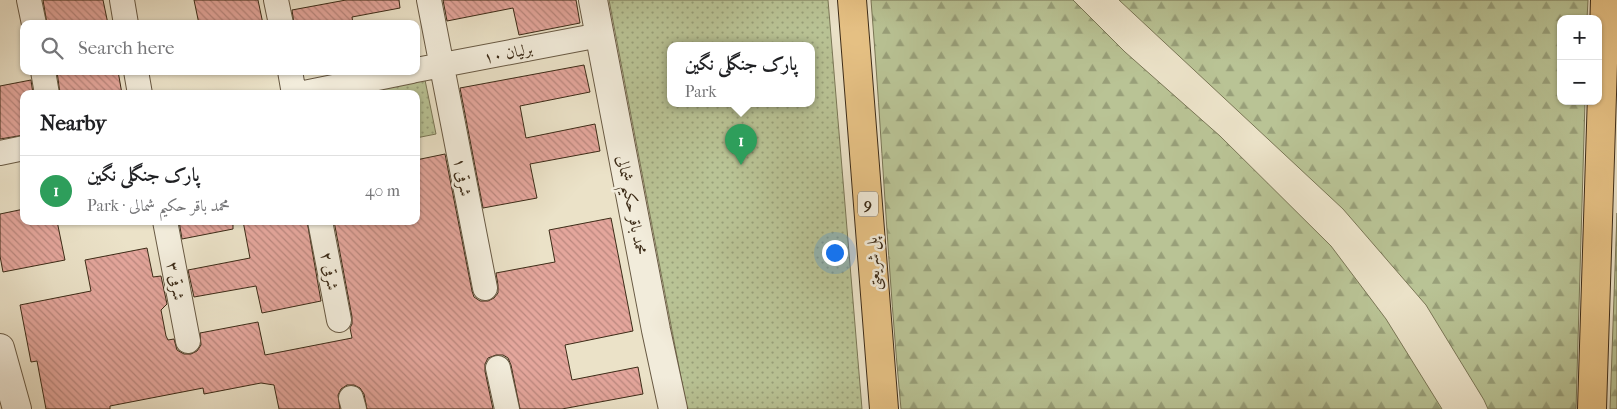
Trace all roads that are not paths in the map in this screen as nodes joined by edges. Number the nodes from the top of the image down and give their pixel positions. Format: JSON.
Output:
{"nodes":[{"id":1,"x":29,"y":0,"type":"edge"},
{"id":2,"x":122,"y":0,"type":"edge"},
{"id":3,"x":276,"y":0,"type":"edge"},
{"id":4,"x":429,"y":0,"type":"edge"},
{"id":5,"x":593,"y":0,"type":"edge"},
{"id":6,"x":852,"y":0,"type":"edge"},
{"id":7,"x":1605,"y":0,"type":"edge"},
{"id":8,"x":33,"y":20,"type":"edge"},
{"id":9,"x":125,"y":20,"type":"edge"},
{"id":10,"x":280,"y":20,"type":"edge"},
{"id":11,"x":600,"y":35,"type":"junction"},
{"id":12,"x":441,"y":65,"type":"junction"},
{"id":13,"x":420,"y":69,"type":"edge"},
{"id":14,"x":44,"y":75,"type":"edge"},
{"id":15,"x":137,"y":75,"type":"edge"},
{"id":16,"x":291,"y":75,"type":"edge"},
{"id":17,"x":392,"y":75,"type":"edge"},
{"id":18,"x":46,"y":90,"type":"edge"},
{"id":19,"x":139,"y":90,"type":"edge"},
{"id":20,"x":293,"y":90,"type":"edge"},
{"id":21,"x":319,"y":90,"type":"edge"},
{"id":22,"x":20,"y":149,"type":"edge"},
{"id":23,"x":0,"y":153,"type":"edge"},
{"id":24,"x":165,"y":225,"type":"edge"},
{"id":25,"x":321,"y":225,"type":"edge"},
{"id":26,"x":484,"y":288,"type":"dead end"},
{"id":27,"x":339,"y":320,"type":"dead end"},
{"id":28,"x":188,"y":341,"type":"dead end"},
{"id":29,"x":0,"y":348,"type":"edge"},
{"id":30,"x":498,"y":368,"type":"dead end"},
{"id":31,"x":18,"y":409,"type":"edge"},
{"id":32,"x":507,"y":409,"type":"edge"},
{"id":33,"x":673,"y":409,"type":"edge"},
{"id":34,"x":884,"y":409,"type":"edge"},
{"id":35,"x":1592,"y":409,"type":"edge"}],
"edges":[{"from":1,"to":8,"type":"street"},
{"from":2,"to":9,"type":"street"},
{"from":3,"to":10,"type":"street"},
{"from":4,"to":12,"type":"street","name":"۱ شرقی"},
{"from":5,"to":11,"type":"street","name":"محمد باقر حکیم شمالی"},
{"from":6,"to":34,"type":"main road","name":"پل شریعتی","number":"9"},
{"from":7,"to":35,"type":"main road"},
{"from":11,"to":12,"type":"street","name":"برلیان ۱۰"},
{"from":11,"to":33,"type":"street","name":"محمد باقر حکیم شمالی"},
{"from":12,"to":13,"type":"street","name":"برلیان ۱۰"},
{"from":12,"to":26,"type":"street","name":"۱ شرقی"},
{"from":14,"to":18,"type":"street"},
{"from":15,"to":19,"type":"street"},
{"from":16,"to":20,"type":"street"},
{"from":17,"to":21,"type":"street"},
{"from":22,"to":23,"type":"street"},
{"from":24,"to":28,"type":"street","name":"۳ شرقی"},
{"from":25,"to":27,"type":"street","name":"۲ شرقی"},
{"from":29,"to":31,"type":"street"},
{"from":30,"to":32,"type":"street"}]}
